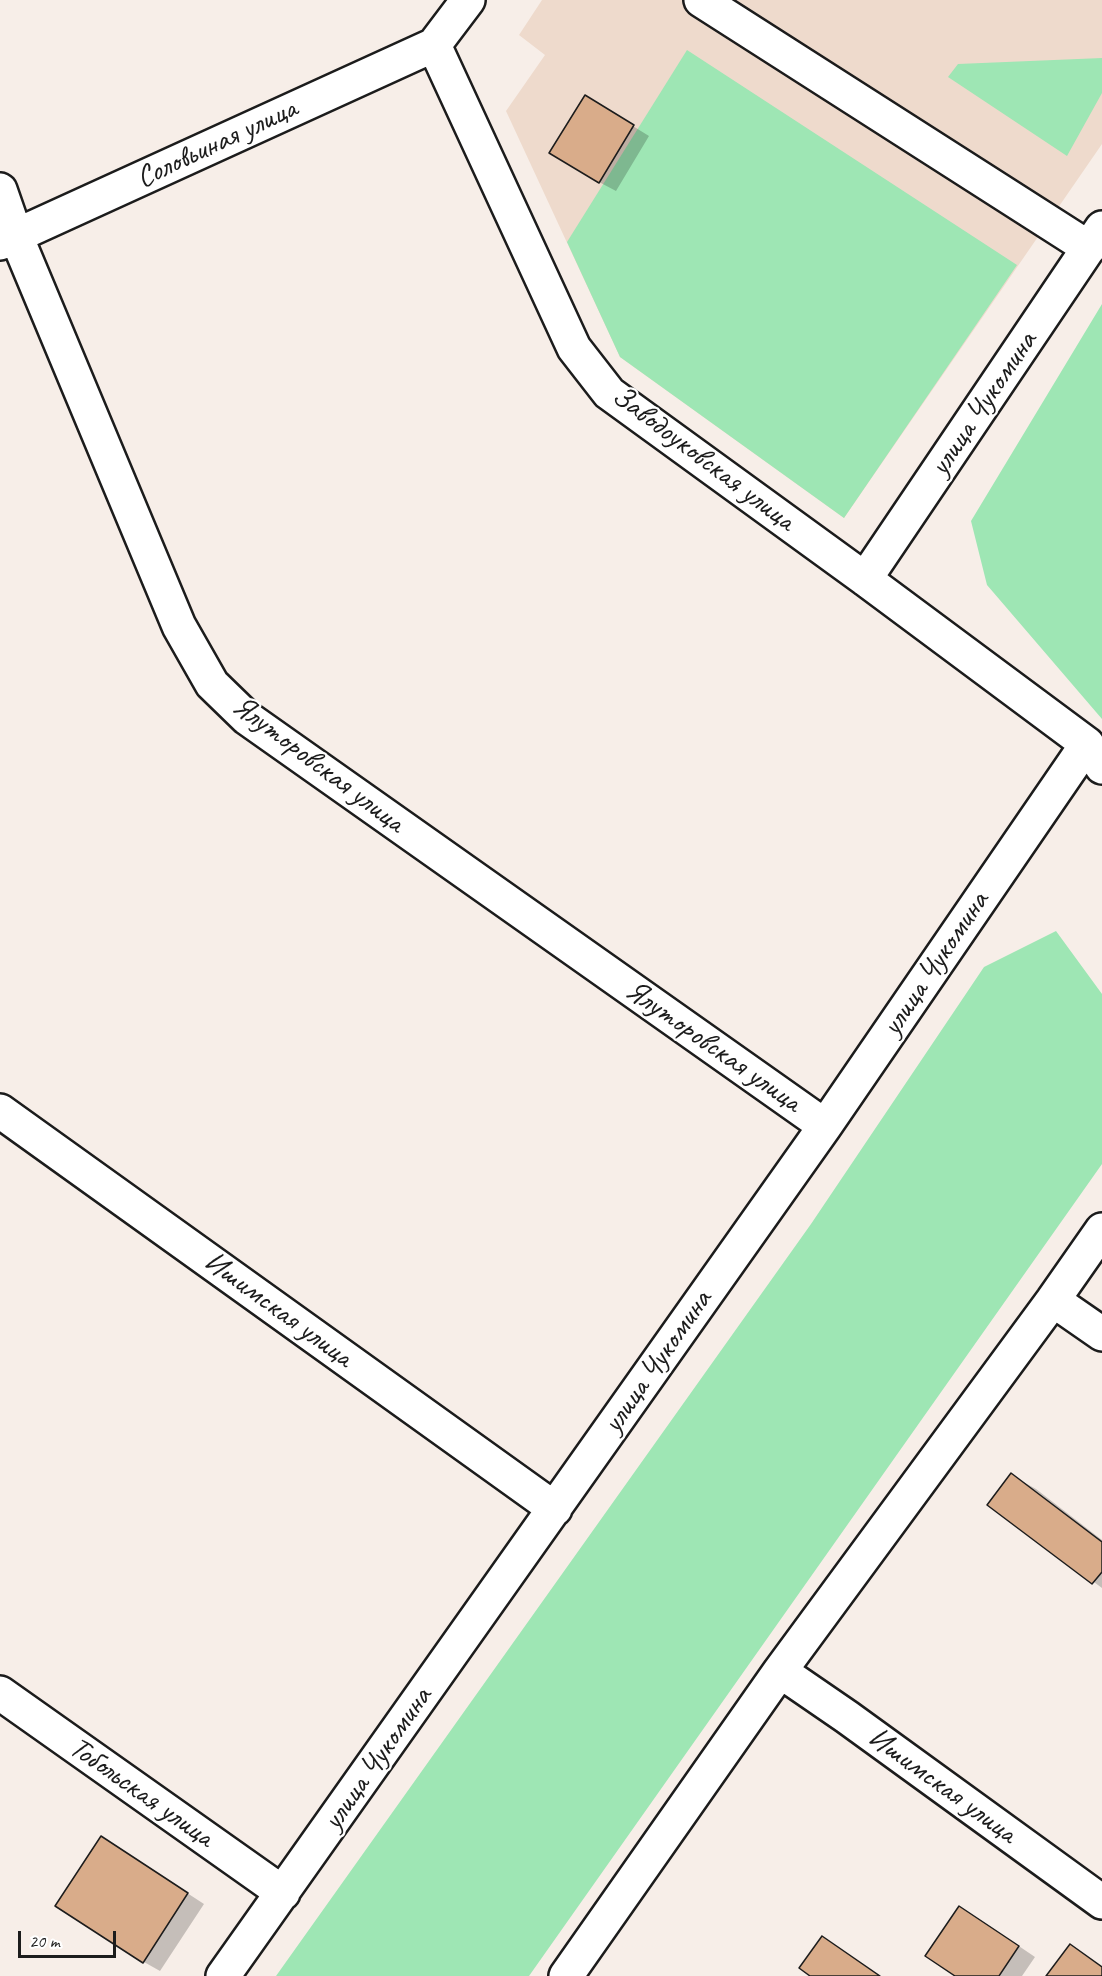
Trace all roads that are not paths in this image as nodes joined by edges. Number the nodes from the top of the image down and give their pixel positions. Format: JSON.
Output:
{"nodes":[{"id":1,"x":468,"y":0,"type":"edge"},
{"id":2,"x":701,"y":0,"type":"edge"},
{"id":3,"x":434,"y":45,"type":"junction"},
{"id":4,"x":0,"y":190,"type":"edge"},
{"id":5,"x":1096,"y":238,"type":"edge"},
{"id":6,"x":8,"y":239,"type":"edge"},
{"id":7,"x":865,"y":579,"type":"junction"},
{"id":8,"x":1094,"y":755,"type":"edge"},
{"id":9,"x":0,"y":1111,"type":"edge"},
{"id":10,"x":825,"y":1126,"type":"junction"},
{"id":11,"x":1102,"y":1230,"type":"edge"},
{"id":12,"x":1053,"y":1300,"type":"junction"},
{"id":13,"x":1102,"y":1334,"type":"edge"},
{"id":14,"x":555,"y":1509,"type":"junction"},
{"id":15,"x":780,"y":1671,"type":"junction"},
{"id":16,"x":0,"y":1693,"type":"edge"},
{"id":17,"x":283,"y":1893,"type":"junction"},
{"id":18,"x":1102,"y":1902,"type":"edge"},
{"id":19,"x":223,"y":1976,"type":"edge"},
{"id":20,"x":566,"y":1976,"type":"edge"}],
"edges":[{"from":1,"to":3,"type":"street"},
{"from":2,"to":5,"type":"street"},
{"from":3,"to":6,"type":"street","name":"Соловьиная улица"},
{"from":3,"to":7,"type":"street","name":"Заводоуковская улица"},
{"from":4,"to":6,"type":"street","name":"Ялуторовская улица"},
{"from":5,"to":7,"type":"street","name":"улица Чукомина"},
{"from":6,"to":10,"type":"street","name":"Ялуторовская улица"},
{"from":7,"to":8,"type":"street","name":"Заводоуковская улица"},
{"from":8,"to":10,"type":"street","name":"улица Чукомина"},
{"from":9,"to":14,"type":"street","name":"Ишимская улица"},
{"from":10,"to":14,"type":"street","name":"улица Чукомина"},
{"from":11,"to":12,"type":"street"},
{"from":12,"to":13,"type":"street"},
{"from":12,"to":15,"type":"street"},
{"from":14,"to":17,"type":"street","name":"улица Чукомина"},
{"from":15,"to":18,"type":"street","name":"Ишимская улица"},
{"from":15,"to":20,"type":"street"},
{"from":16,"to":17,"type":"street","name":"Тобольская улица"},
{"from":17,"to":19,"type":"street","name":"улица Чукомина"}]}
